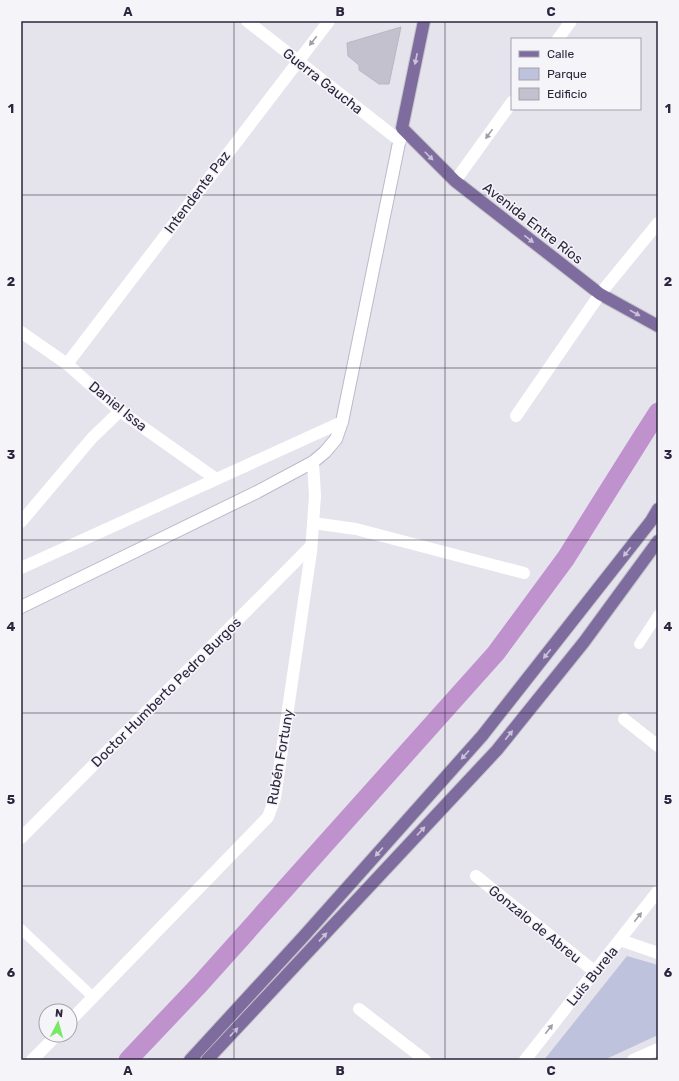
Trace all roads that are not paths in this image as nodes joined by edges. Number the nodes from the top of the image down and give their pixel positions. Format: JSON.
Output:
{"nodes":[{"id":1,"x":247,"y":21,"type":"edge"},
{"id":2,"x":329,"y":21,"type":"edge"},
{"id":3,"x":424,"y":21,"type":"edge"},
{"id":4,"x":571,"y":21,"type":"edge"},
{"id":5,"x":559,"y":38,"type":"edge"},
{"id":6,"x":298,"y":61,"type":"junction"},
{"id":7,"x":511,"y":103,"type":"edge"},
{"id":8,"x":402,"y":128,"type":"junction"},
{"id":9,"x":400,"y":141,"type":"junction"},
{"id":10,"x":455,"y":181,"type":"junction"},
{"id":11,"x":658,"y":223,"type":"edge"},
{"id":12,"x":600,"y":294,"type":"junction"},
{"id":13,"x":658,"y":326,"type":"edge"},
{"id":14,"x":21,"y":332,"type":"edge"},
{"id":15,"x":67,"y":364,"type":"junction"},
{"id":16,"x":120,"y":410,"type":"junction"},
{"id":17,"x":516,"y":416,"type":"dead end"},
{"id":18,"x":342,"y":422,"type":"junction"},
{"id":19,"x":314,"y":462,"type":"junction"},
{"id":20,"x":216,"y":479,"type":"junction"},
{"id":21,"x":658,"y":509,"type":"edge"},
{"id":22,"x":21,"y":522,"type":"edge"},
{"id":23,"x":313,"y":523,"type":"junction"},
{"id":24,"x":658,"y":541,"type":"edge"},
{"id":25,"x":311,"y":546,"type":"junction"},
{"id":26,"x":21,"y":568,"type":"edge"},
{"id":27,"x":524,"y":573,"type":"dead end"},
{"id":28,"x":21,"y":608,"type":"edge"},
{"id":29,"x":658,"y":615,"type":"edge"},
{"id":30,"x":639,"y":644,"type":"dead end"},
{"id":31,"x":624,"y":719,"type":"dead end"},
{"id":32,"x":658,"y":746,"type":"edge"},
{"id":33,"x":21,"y":838,"type":"edge"},
{"id":34,"x":476,"y":876,"type":"dead end"},
{"id":35,"x":658,"y":891,"type":"edge"},
{"id":36,"x":21,"y":929,"type":"edge"},
{"id":37,"x":620,"y":940,"type":"junction"},
{"id":38,"x":658,"y":953,"type":"edge"},
{"id":39,"x":594,"y":971,"type":"junction"},
{"id":40,"x":93,"y":997,"type":"junction"},
{"id":41,"x":359,"y":1009,"type":"dead end"},
{"id":42,"x":78,"y":1013,"type":"edge"},
{"id":43,"x":48,"y":1043,"type":"edge"},
{"id":44,"x":658,"y":1049,"type":"edge"},
{"id":45,"x":32,"y":1060,"type":"edge"},
{"id":46,"x":190,"y":1060,"type":"edge"},
{"id":47,"x":207,"y":1060,"type":"edge"},
{"id":48,"x":425,"y":1060,"type":"edge"},
{"id":49,"x":525,"y":1060,"type":"edge"},
{"id":50,"x":633,"y":1060,"type":"edge"}],
"edges":[{"from":1,"to":6,"type":"street","name":"Guerra Gaucha"},
{"from":2,"to":6,"type":"street","name":"Intendente Paz","one_way":true},
{"from":3,"to":8,"type":"main road","one_way":true},
{"from":4,"to":5,"type":"street"},
{"from":6,"to":9,"type":"street","name":"Guerra Gaucha"},
{"from":6,"to":15,"type":"street","name":"Intendente Paz"},
{"from":7,"to":10,"type":"street","one_way":true},
{"from":8,"to":9,"type":"street"},
{"from":8,"to":10,"type":"main road","name":"Avenida Entre Ríos","one_way":true},
{"from":9,"to":18,"type":"street"},
{"from":10,"to":12,"type":"main road","name":"Avenida Entre Ríos","one_way":true},
{"from":11,"to":12,"type":"street"},
{"from":12,"to":13,"type":"main road","name":"Avenida Entre Ríos","one_way":true},
{"from":12,"to":17,"type":"street"},
{"from":14,"to":15,"type":"street","name":"Daniel Issa"},
{"from":15,"to":16,"type":"street","name":"Daniel Issa"},
{"from":16,"to":20,"type":"street","name":"Daniel Issa"},
{"from":16,"to":22,"type":"street"},
{"from":18,"to":19,"type":"street"},
{"from":18,"to":20,"type":"street"},
{"from":19,"to":23,"type":"street","name":"Rubén Fortuny"},
{"from":19,"to":28,"type":"street"},
{"from":20,"to":26,"type":"street"},
{"from":21,"to":46,"type":"main road","one_way":true},
{"from":23,"to":25,"type":"street","name":"Rubén Fortuny"},
{"from":23,"to":27,"type":"street"},
{"from":47,"to":24,"type":"main road","one_way":true},
{"from":25,"to":33,"type":"street","name":"Doctor Humberto Pedro Burgos"},
{"from":25,"to":40,"type":"street","name":"Rubén Fortuny"},
{"from":29,"to":30,"type":"lane"},
{"from":31,"to":32,"type":"street"},
{"from":34,"to":39,"type":"street","name":"Gonzalo de Abreu"},
{"from":37,"to":35,"type":"street","name":"Luis Burela","one_way":true},
{"from":36,"to":40,"type":"lane"},
{"from":37,"to":38,"type":"street"},
{"from":37,"to":39,"type":"street","name":"Luis Burela"},
{"from":49,"to":39,"type":"street","name":"Luis Burela","one_way":true},
{"from":40,"to":42,"type":"street","name":"Rubén Fortuny"},
{"from":41,"to":48,"type":"street"},
{"from":43,"to":45,"type":"street"},
{"from":44,"to":50,"type":"street"}]}
